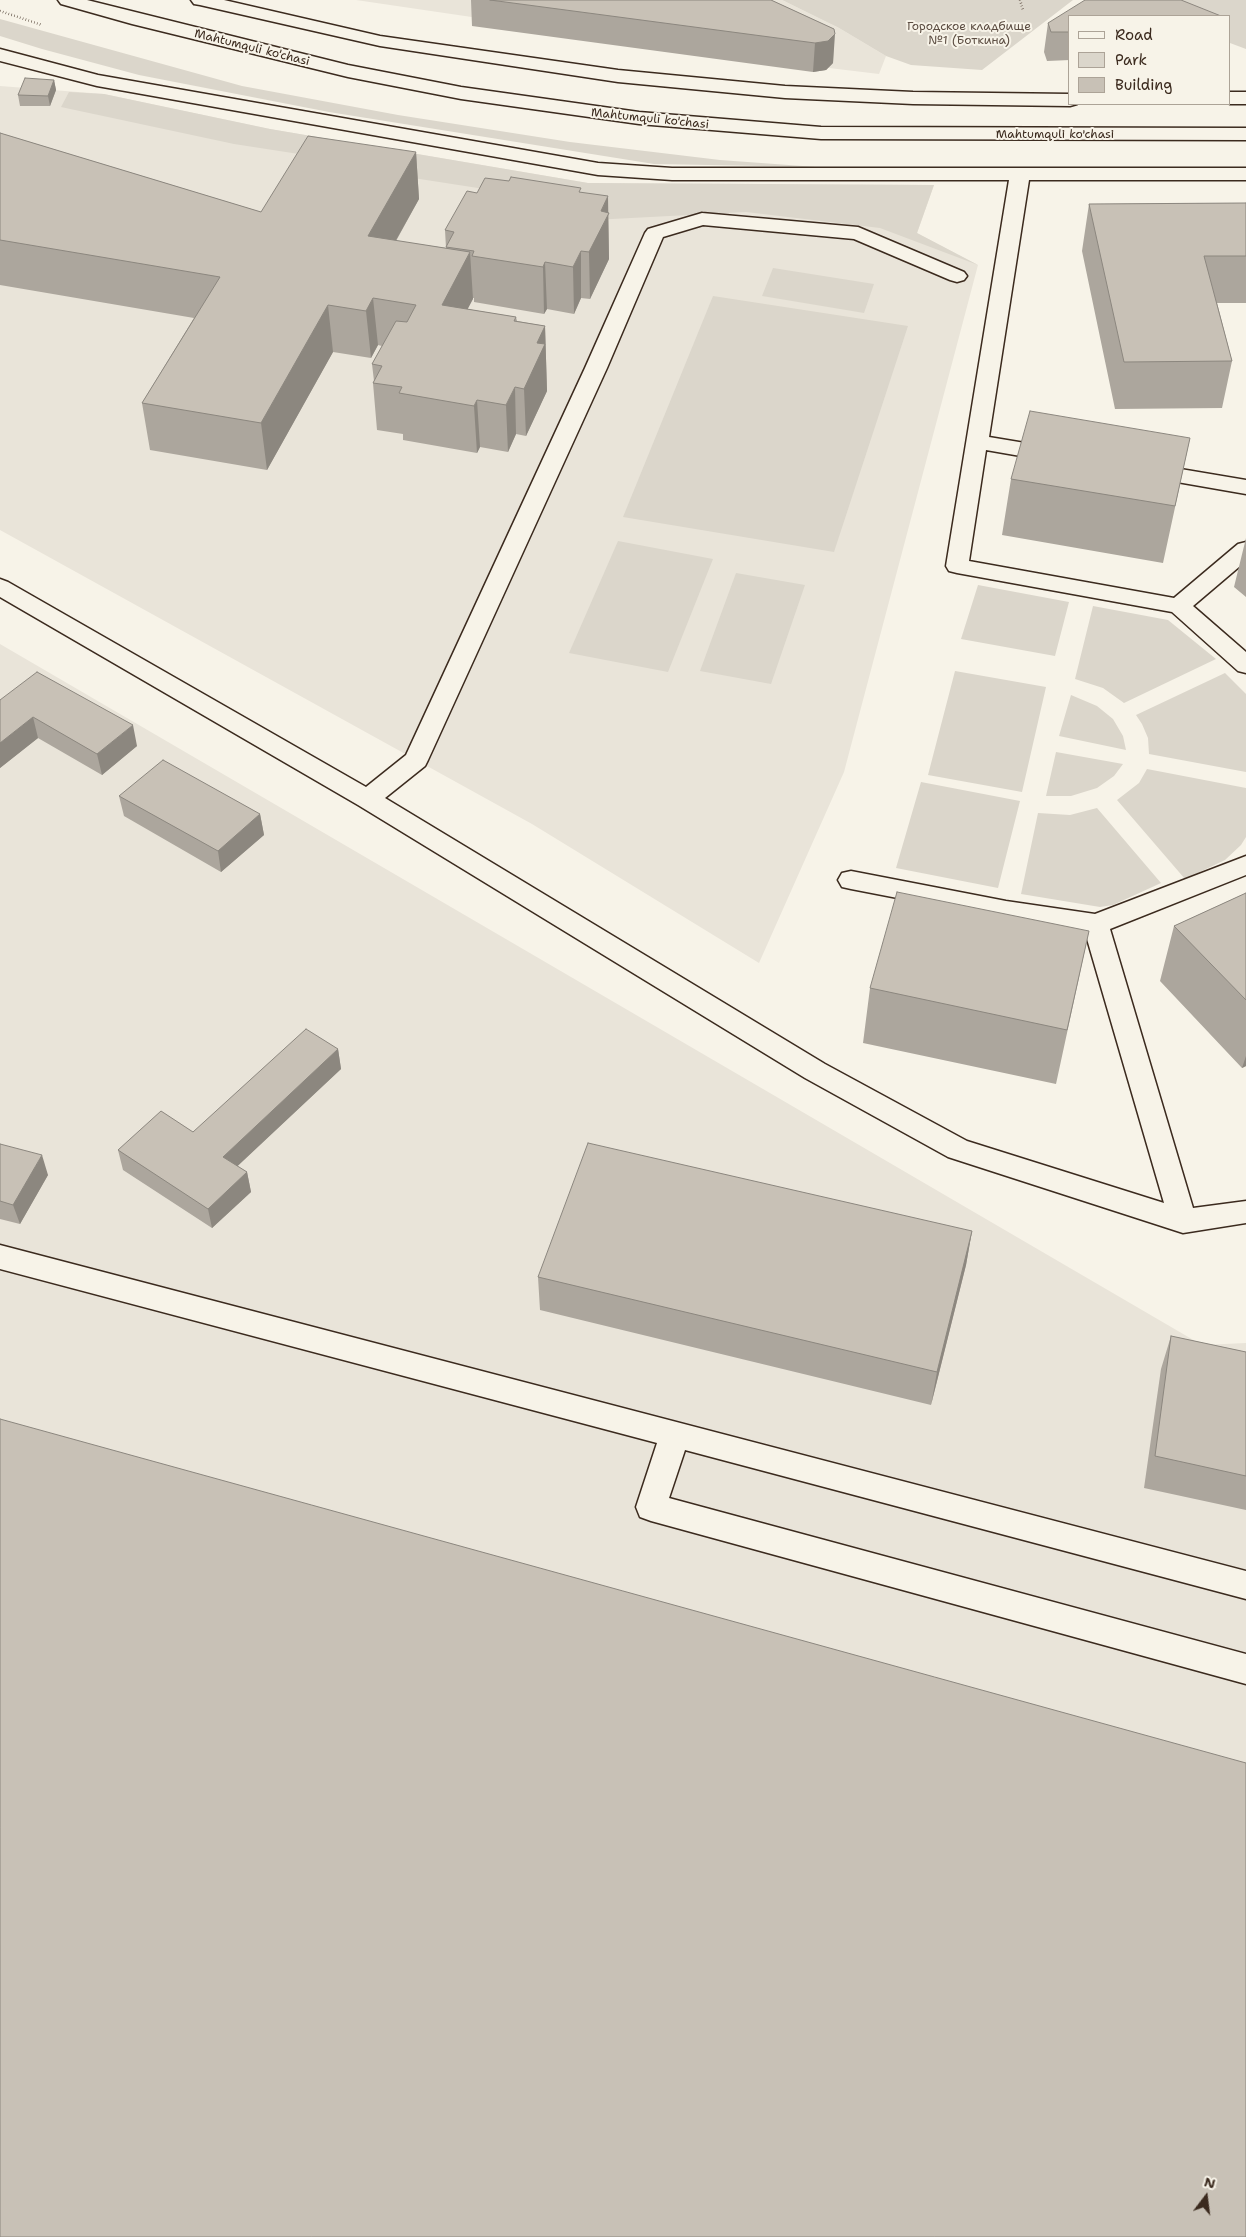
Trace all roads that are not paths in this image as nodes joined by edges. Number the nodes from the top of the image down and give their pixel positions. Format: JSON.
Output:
{"nodes":[{"id":1,"x":67,"y":0,"type":"edge"},
{"id":2,"x":200,"y":0,"type":"edge"},
{"id":3,"x":0,"y":55,"type":"edge"},
{"id":4,"x":1231,"y":98,"type":"edge"},
{"id":5,"x":1246,"y":98,"type":"edge"},
{"id":6,"x":1068,"y":100,"type":"edge"},
{"id":7,"x":1246,"y":134,"type":"edge"},
{"id":8,"x":1020,"y":174,"type":"junction"},
{"id":9,"x":1246,"y":174,"type":"edge"},
{"id":10,"x":957,"y":276,"type":"dead end"},
{"id":11,"x":976,"y":442,"type":"junction"},
{"id":12,"x":1072,"y":458,"type":"edge"},
{"id":13,"x":1120,"y":466,"type":"edge"},
{"id":14,"x":1246,"y":487,"type":"edge"},
{"id":15,"x":1246,"y":549,"type":"edge"},
{"id":16,"x":0,"y":587,"type":"edge"},
{"id":17,"x":1179,"y":606,"type":"junction"},
{"id":18,"x":1246,"y":664,"type":"edge"},
{"id":19,"x":367,"y":799,"type":"junction"},
{"id":20,"x":1246,"y":865,"type":"edge"},
{"id":21,"x":851,"y":880,"type":"dead end"},
{"id":22,"x":1096,"y":924,"type":"junction"},
{"id":23,"x":1246,"y":1212,"type":"edge"},
{"id":24,"x":1184,"y":1221,"type":"junction"},
{"id":25,"x":0,"y":1257,"type":"edge"},
{"id":26,"x":675,"y":1435,"type":"junction"},
{"id":27,"x":1246,"y":1585,"type":"edge"},
{"id":28,"x":1246,"y":1669,"type":"edge"}],
"edges":[{"from":1,"to":7,"type":"main road","name":"Mahtumquli ko'chasi"},
{"from":2,"to":6,"type":"main road"},
{"from":3,"to":8,"type":"main road"},
{"from":4,"to":5,"type":"main road"},
{"from":8,"to":9,"type":"main road"},
{"from":8,"to":11,"type":"main road"},
{"from":10,"to":19,"type":"main road"},
{"from":11,"to":12,"type":"main road"},
{"from":11,"to":17,"type":"main road"},
{"from":13,"to":14,"type":"main road"},
{"from":15,"to":17,"type":"main road"},
{"from":16,"to":19,"type":"main road"},
{"from":17,"to":18,"type":"main road"},
{"from":19,"to":24,"type":"main road"},
{"from":20,"to":22,"type":"main road"},
{"from":21,"to":22,"type":"main road"},
{"from":22,"to":24,"type":"main road"},
{"from":23,"to":24,"type":"main road"},
{"from":25,"to":26,"type":"main road"},
{"from":26,"to":27,"type":"main road"},
{"from":26,"to":28,"type":"main road"}]}
